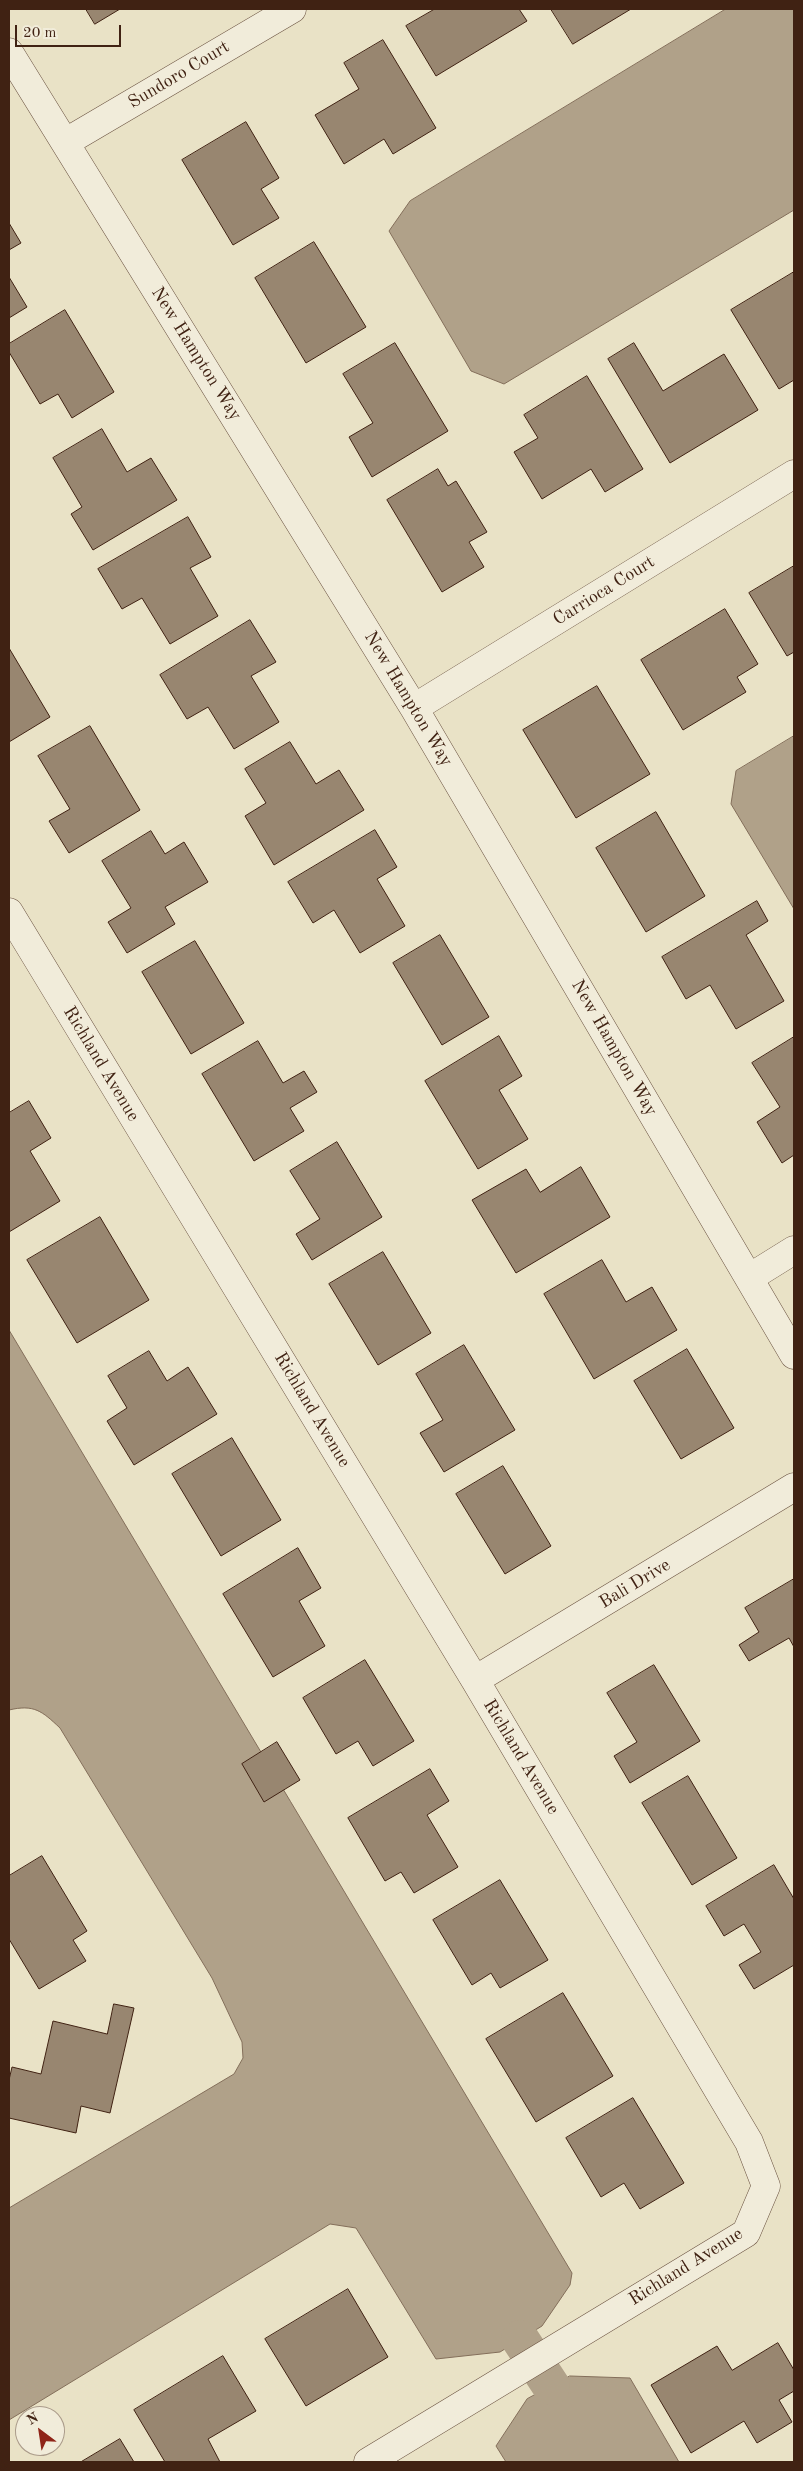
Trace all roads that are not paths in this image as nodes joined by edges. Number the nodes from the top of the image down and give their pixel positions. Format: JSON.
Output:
{"nodes":[{"id":1,"x":292,"y":9,"type":"edge"},
{"id":2,"x":9,"y":52,"type":"edge"},
{"id":3,"x":66,"y":142,"type":"junction"},
{"id":4,"x":794,"y":474,"type":"edge"},
{"id":5,"x":414,"y":708,"type":"junction"},
{"id":6,"x":9,"y":912,"type":"edge"},
{"id":7,"x":794,"y":1250,"type":"edge"},
{"id":8,"x":749,"y":1278,"type":"junction"},
{"id":9,"x":794,"y":1355,"type":"edge"},
{"id":10,"x":794,"y":1488,"type":"edge"},
{"id":11,"x":476,"y":1680,"type":"junction"},
{"id":12,"x":368,"y":2462,"type":"edge"}],
"edges":[{"from":1,"to":3,"type":"street","name":"Sundoro Court"},
{"from":2,"to":3,"type":"street","name":"New Hampton Way"},
{"from":3,"to":5,"type":"street","name":"New Hampton Way"},
{"from":4,"to":5,"type":"street","name":"Carrioca Court"},
{"from":5,"to":8,"type":"street","name":"New Hampton Way"},
{"from":6,"to":11,"type":"street","name":"Richland Avenue"},
{"from":7,"to":8,"type":"street"},
{"from":8,"to":9,"type":"street","name":"New Hampton Way"},
{"from":10,"to":11,"type":"street","name":"Bali Drive"},
{"from":11,"to":12,"type":"street","name":"Richland Avenue"}]}
